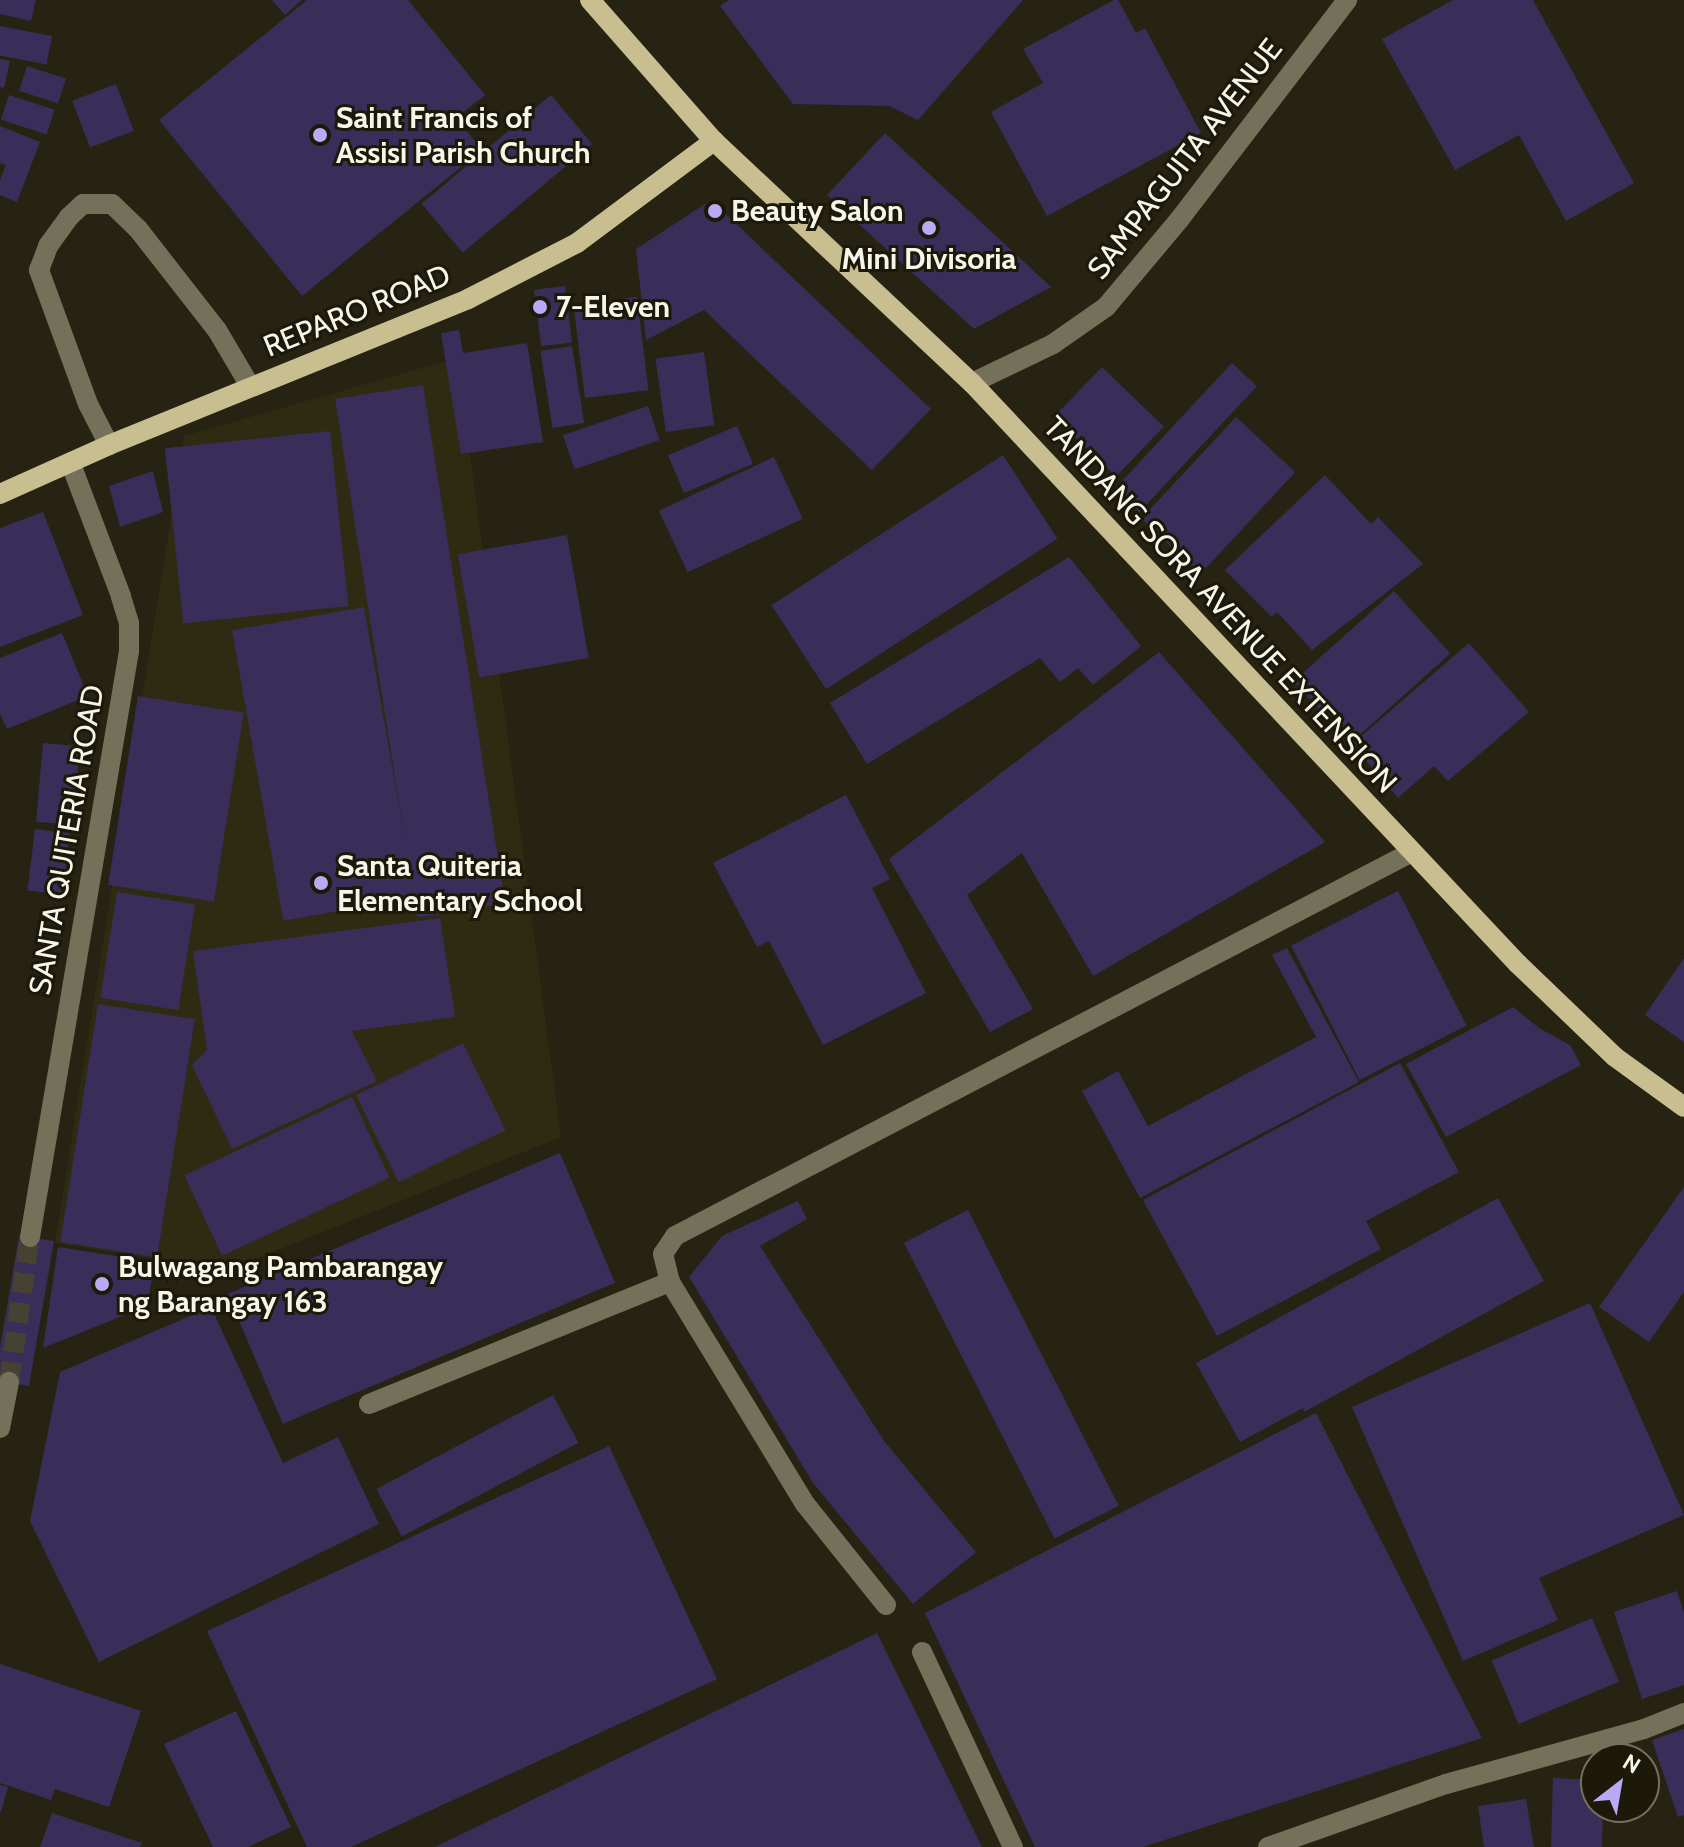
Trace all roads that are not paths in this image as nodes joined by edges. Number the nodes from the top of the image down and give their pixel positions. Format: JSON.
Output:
{"nodes":[{"id":1,"x":590,"y":0,"type":"edge"},
{"id":2,"x":1347,"y":0,"type":"edge"},
{"id":3,"x":714,"y":141,"type":"junction"},
{"id":4,"x":972,"y":383,"type":"junction"},
{"id":5,"x":250,"y":386,"type":"junction"},
{"id":6,"x":109,"y":445,"type":"junction"},
{"id":7,"x":70,"y":462,"type":"junction"},
{"id":8,"x":0,"y":494,"type":"edge"},
{"id":9,"x":1410,"y":853,"type":"junction"},
{"id":10,"x":1684,"y":1107,"type":"edge"},
{"id":11,"x":30,"y":1237,"type":"tunnel mouth"},
{"id":12,"x":670,"y":1282,"type":"junction"},
{"id":13,"x":9,"y":1382,"type":"tunnel mouth"},
{"id":14,"x":369,"y":1404,"type":"dead end"},
{"id":15,"x":0,"y":1428,"type":"edge"},
{"id":16,"x":886,"y":1605,"type":"dead end"},
{"id":17,"x":922,"y":1652,"type":"dead end"},
{"id":18,"x":1684,"y":1713,"type":"edge"},
{"id":19,"x":1013,"y":1847,"type":"edge"},
{"id":20,"x":1268,"y":1847,"type":"edge"}],
"edges":[{"from":1,"to":3,"type":"main road","name":"TANDANG SORA AVENUE EXTENSION"},
{"from":2,"to":4,"type":"street","name":"SAMPAGUITA AVENUE"},
{"from":3,"to":4,"type":"main road","name":"TANDANG SORA AVENUE EXTENSION"},
{"from":3,"to":5,"type":"main road","name":"REPARO ROAD"},
{"from":4,"to":9,"type":"main road","name":"TANDANG SORA AVENUE EXTENSION"},
{"from":5,"to":6,"type":"main road","name":"REPARO ROAD"},
{"from":5,"to":6,"type":"street"},
{"from":6,"to":7,"type":"main road","name":"REPARO ROAD"},
{"from":7,"to":8,"type":"main road","name":"REPARO ROAD"},
{"from":7,"to":11,"type":"street","name":"SANTA QUITERIA ROAD"},
{"from":9,"to":10,"type":"main road","name":"TANDANG SORA AVENUE EXTENSION"},
{"from":9,"to":12,"type":"street"},
{"from":12,"to":14,"type":"street"},
{"from":12,"to":16,"type":"street"},
{"from":13,"to":15,"type":"street"},
{"from":17,"to":19,"type":"street"},
{"from":18,"to":20,"type":"street"}]}
